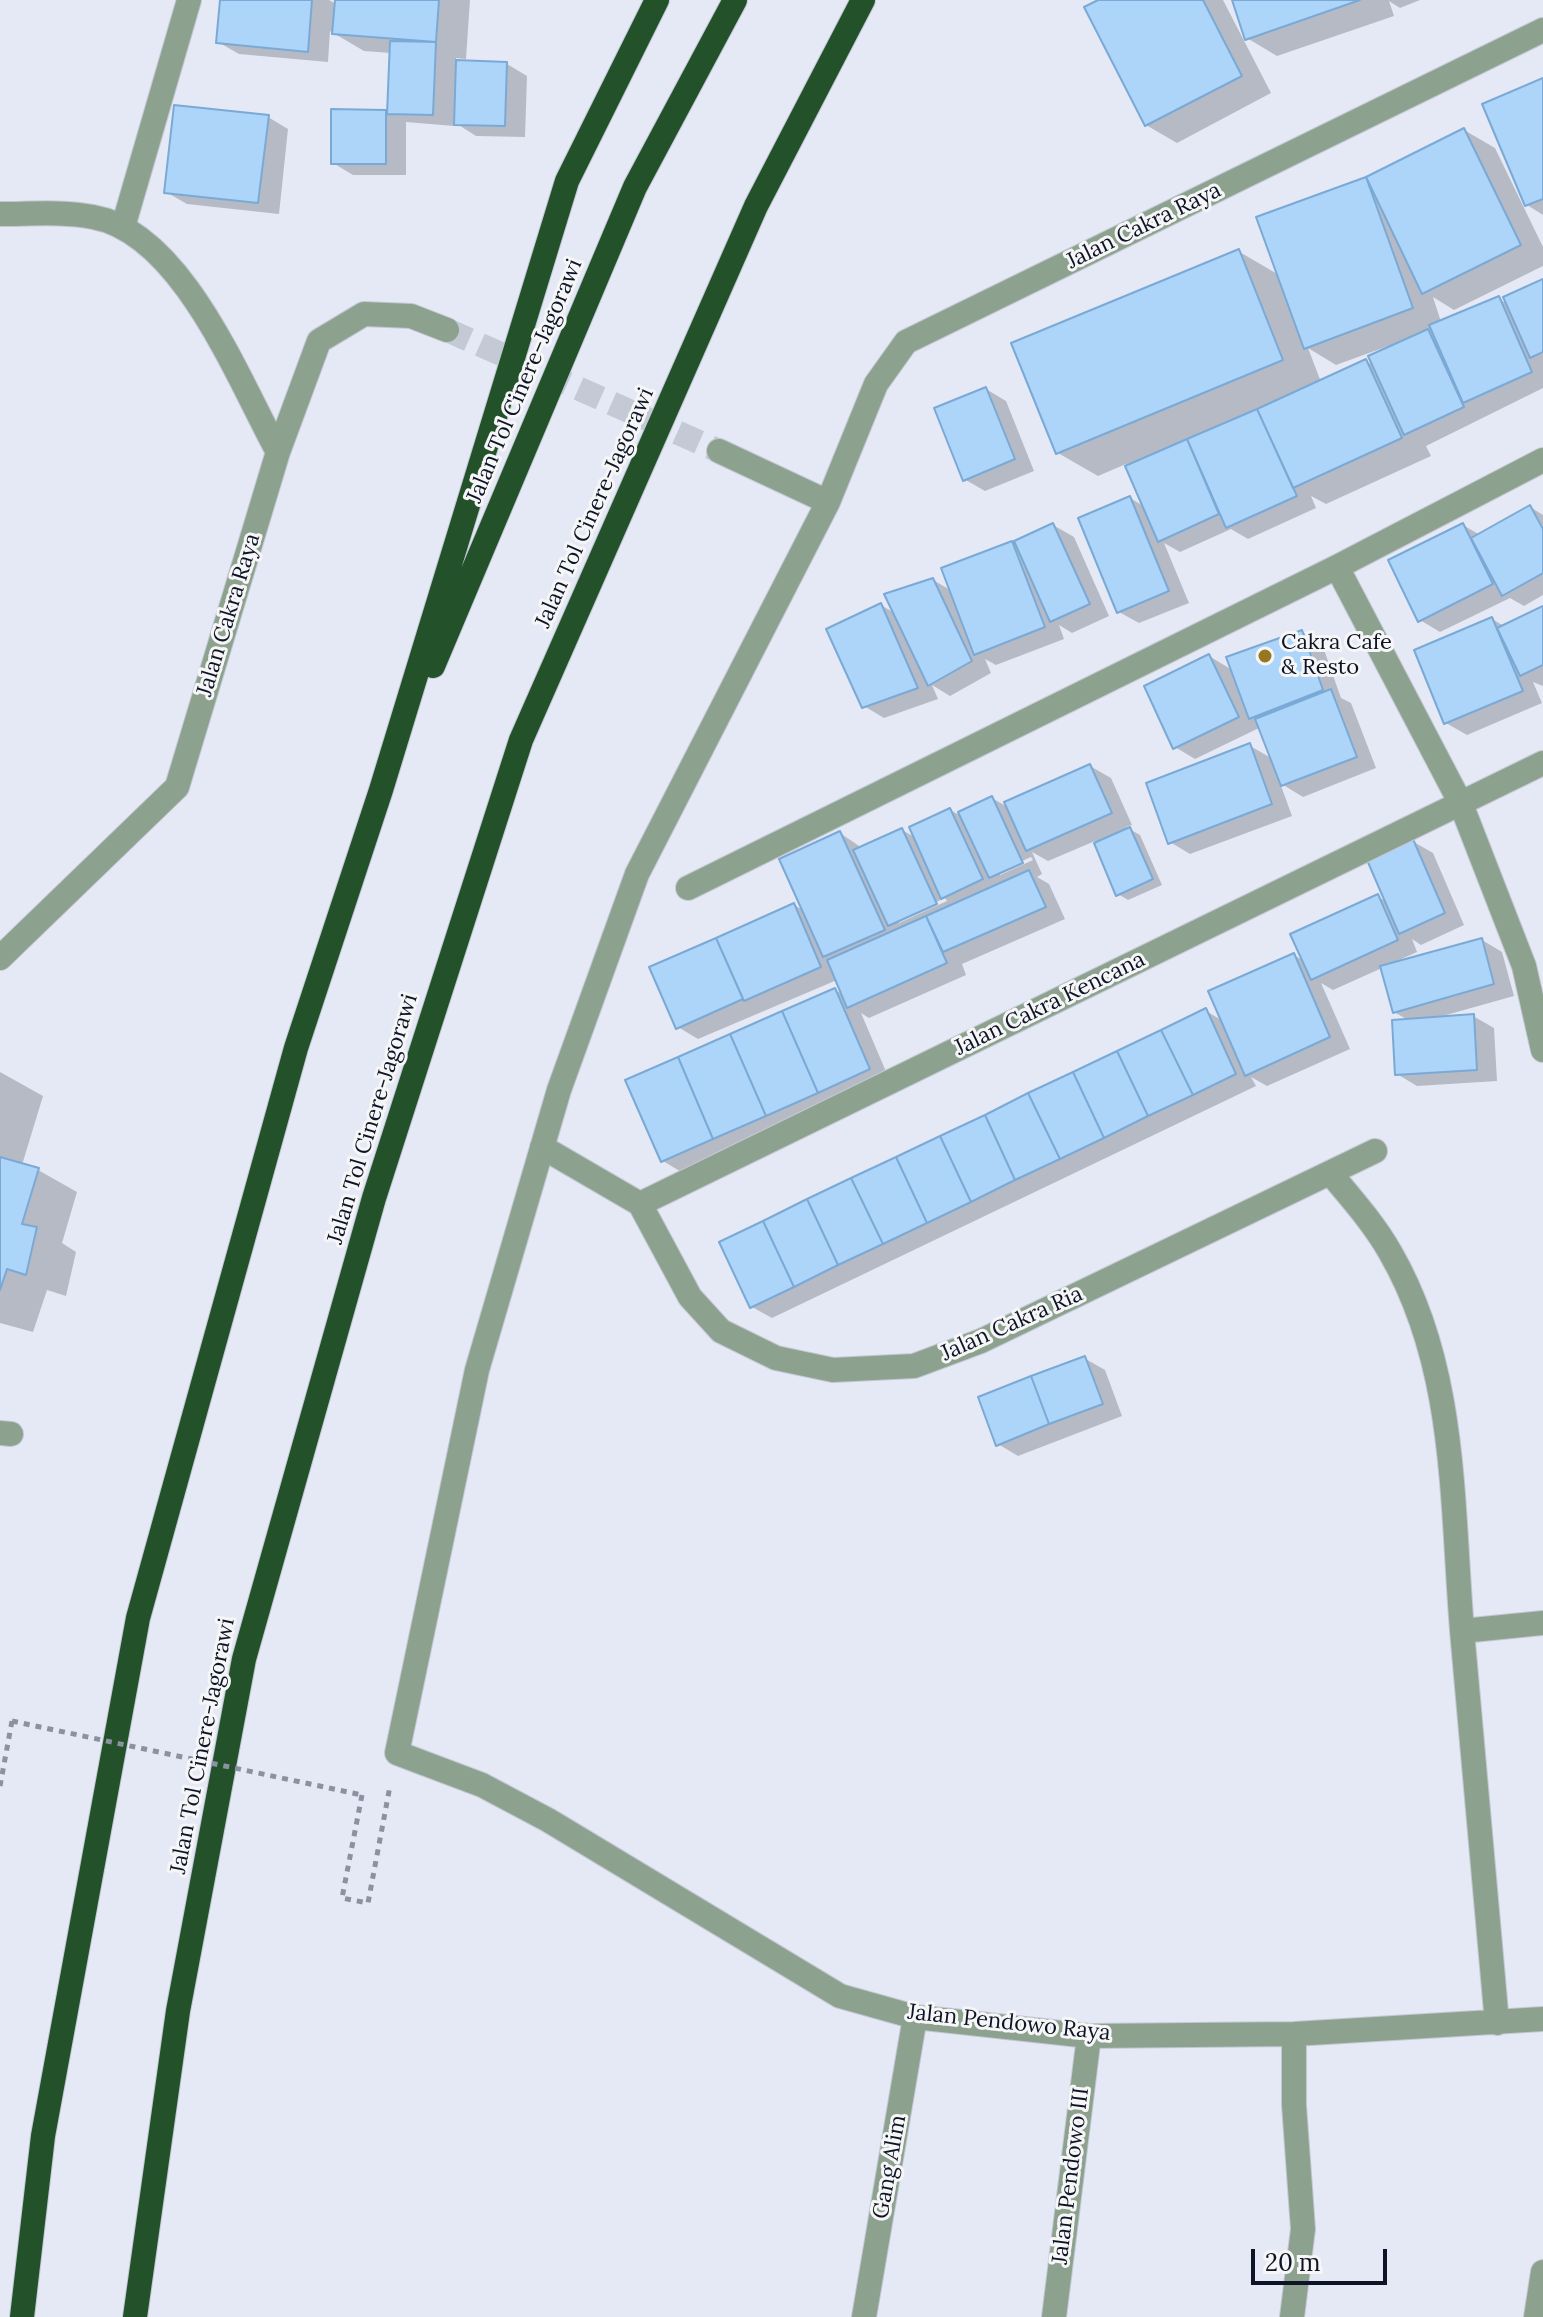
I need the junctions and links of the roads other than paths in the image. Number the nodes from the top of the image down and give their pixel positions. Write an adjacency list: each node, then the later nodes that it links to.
1 (189, 0): 7 (street)
2 (657, 0): 15 (highway)
3 (735, 0): 15 (highway, Jalan Tol Cinere–Jagorawi)
4 (863, 0): 34 (highway, Jalan Tol Cinere-Jagorawi)
5 (1543, 30): 12 (street, Jalan Cakra Raya)
6 (0, 214): 7 (street)
7 (123, 227): 10 (street)
8 (447, 330): 10 (street, Jalan Cakra Raya)
9 (719, 451): 12 (street)
10 (278, 452): 18 (street, Jalan Cakra Raya)
11 (1543, 460): 13 (street)
12 (828, 502): 20 (street, Jalan Cakra Raya)
13 (1337, 567): 16 (street); 17 (street)
14 (1543, 763): 16 (street, Jalan Cakra Kencana)
15 (381, 790): 33 (highway)
16 (1461, 804): 19 (street); 23 (street, Jalan Cakra Kencana)
17 (688, 888)
18 (0, 958)
19 (1543, 1050)
20 (542, 1147): 23 (street); 26 (street, Jalan Cakra Raya)
21 (1375, 1151): 22 (street, Jalan Cakra Ria)
22 (1331, 1174): 23 (street, Jalan Cakra Ria); 25 (street)
23 (640, 1204)
24 (1543, 1623): 25 (street)
25 (1462, 1631): 29 (street)
26 (397, 1753): 27 (street, Jalan Pendowo Raya)
27 (915, 2017): 31 (street, Jalan Pendowo Raya); 35 (street, Gang Alim)
28 (1543, 2019): 29 (street, Jalan Pendowo Raya)
29 (1497, 2023): 30 (street, Jalan Pendowo Raya)
30 (1294, 2034): 31 (street, Jalan Pendowo Raya); 37 (street)
31 (1089, 2036): 36 (street, Jalan Pendowo III)
32 (1543, 2272): 38 (street)
33 (22, 2317)
34 (135, 2317)
35 (864, 2317)
36 (1054, 2317)
37 (1292, 2317)
38 (1536, 2317)

